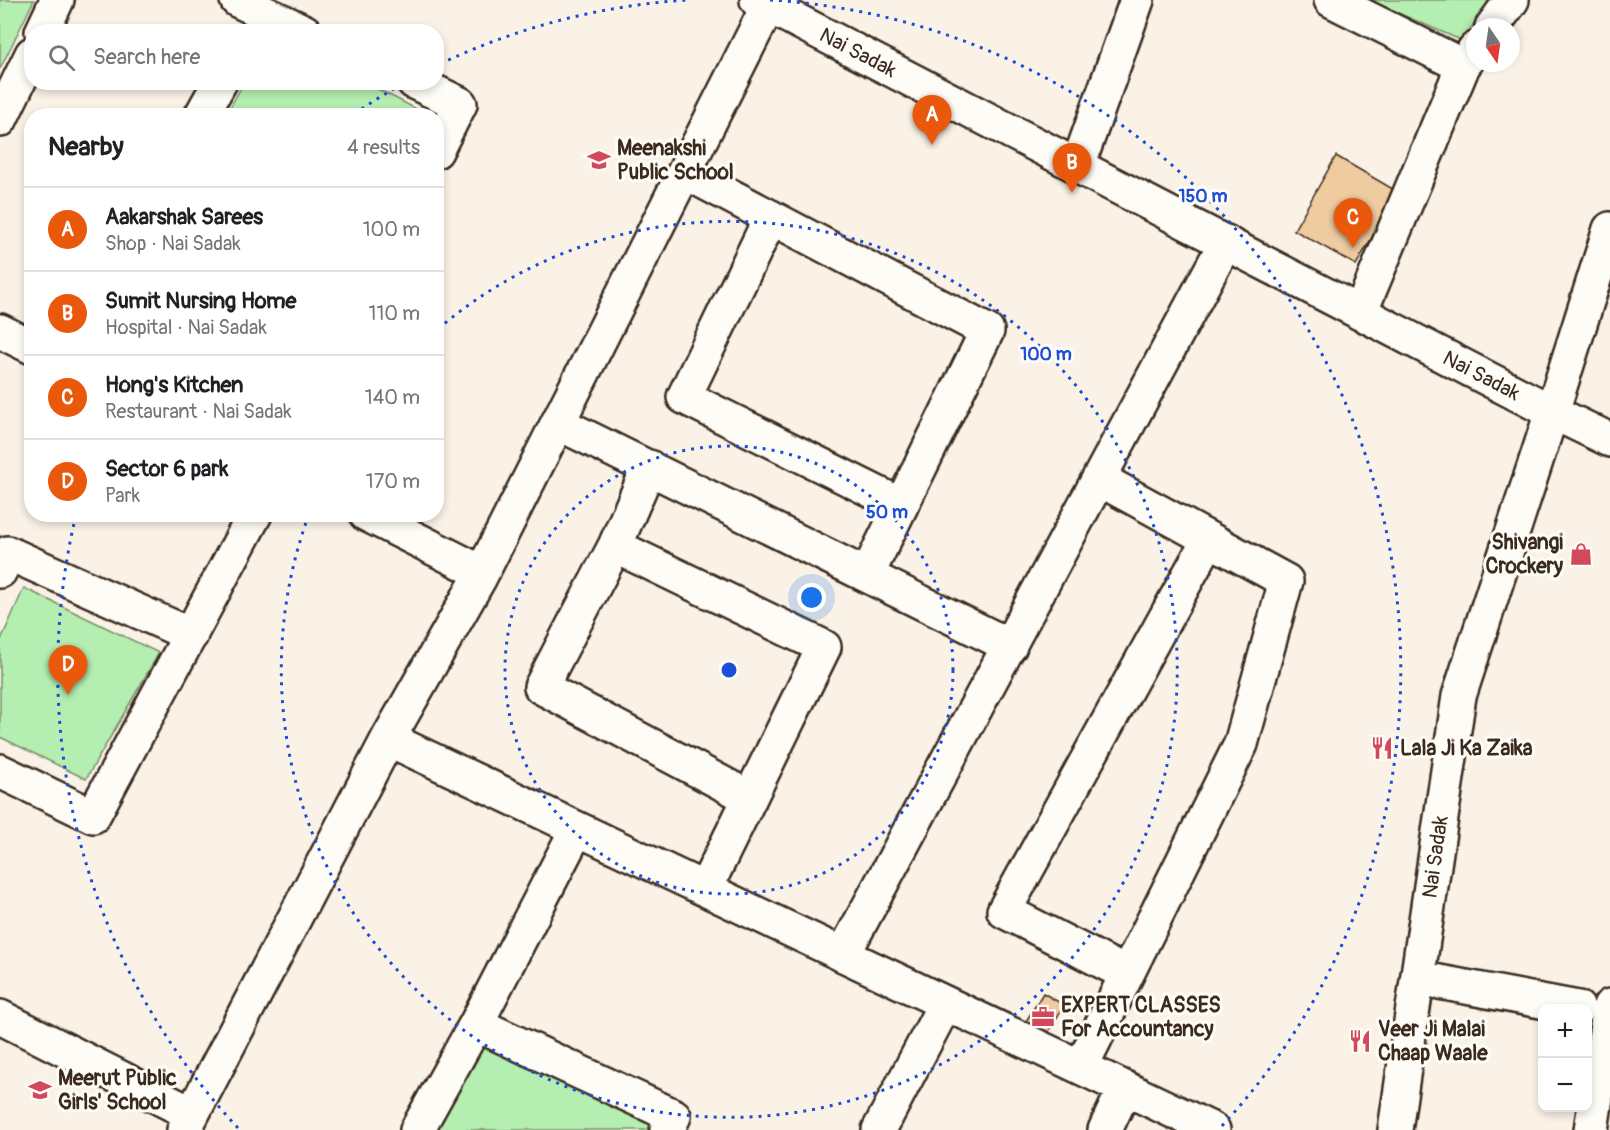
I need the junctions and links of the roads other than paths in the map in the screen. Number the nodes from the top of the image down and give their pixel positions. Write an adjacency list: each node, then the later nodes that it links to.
1 (57, 0): 8 (street)
2 (1137, 0): 18 (street)
3 (1330, 0): 10 (street)
4 (1512, 0): 7 (street)
5 (763, 3): 18 (street, Nai Sadak); 19 (street)
6 (248, 14): 9 (street)
7 (1499, 18)
8 (46, 24)
9 (279, 24)
10 (1466, 56)
11 (1466, 64): 23 (street)
12 (24, 69): 16 (street)
13 (216, 90): 15 (street)
14 (431, 90): 17 (street)
15 (205, 108)
16 (2, 109)
17 (444, 135)
18 (1078, 165): 22 (street, Nai Sadak)
19 (685, 172): 20 (street); 27 (street)
20 (771, 217): 31 (street); 31 (street)
21 (1610, 229): 26 (street)
22 (1226, 242): 23 (street, Nai Sadak); 30 (street)
23 (1360, 313): 26 (street, Nai Sadak)
24 (0, 331): 25 (street)
25 (24, 343)
26 (1552, 412): 28 (street); 48 (street, Nai Sadak)
27 (558, 423): 29 (street); 38 (street)
28 (1610, 440)
29 (649, 467): 35 (street); 37 (street)
30 (1099, 479): 34 (street); 40 (street)
31 (901, 505): 37 (street)
32 (251, 522): 39 (street)
33 (382, 522): 38 (street)
34 (1209, 539): 47 (street); 47 (street)
35 (615, 546): 43 (street); 43 (street)
36 (0, 571): 39 (street)
37 (867, 575): 40 (street)
38 (480, 577): 41 (street)
39 (191, 635): 42 (street)
40 (1010, 646): 46 (street)
41 (388, 739): 44 (street); 55 (street)
42 (0, 771)
43 (750, 798): 45 (street)
44 (577, 829): 45 (street); 52 (street)
45 (705, 889): 46 (street)
46 (843, 955): 49 (street)
47 (1127, 974): 53 (street)
48 (1418, 978): 50 (street); 61 (street, Nai Sadak)
49 (945, 1004): 53 (street); 58 (street)
50 (1599, 1011): 62 (street)
51 (0, 1017): 55 (street)
52 (476, 1024): 56 (street); 57 (street)
53 (1080, 1067): 54 (street)
54 (1125, 1088): 59 (street); 60 (street)
55 (188, 1122)
56 (680, 1125)
57 (417, 1130)
58 (879, 1130)
59 (1105, 1130)
60 (1213, 1130)
61 (1395, 1130)
62 (1591, 1130)

